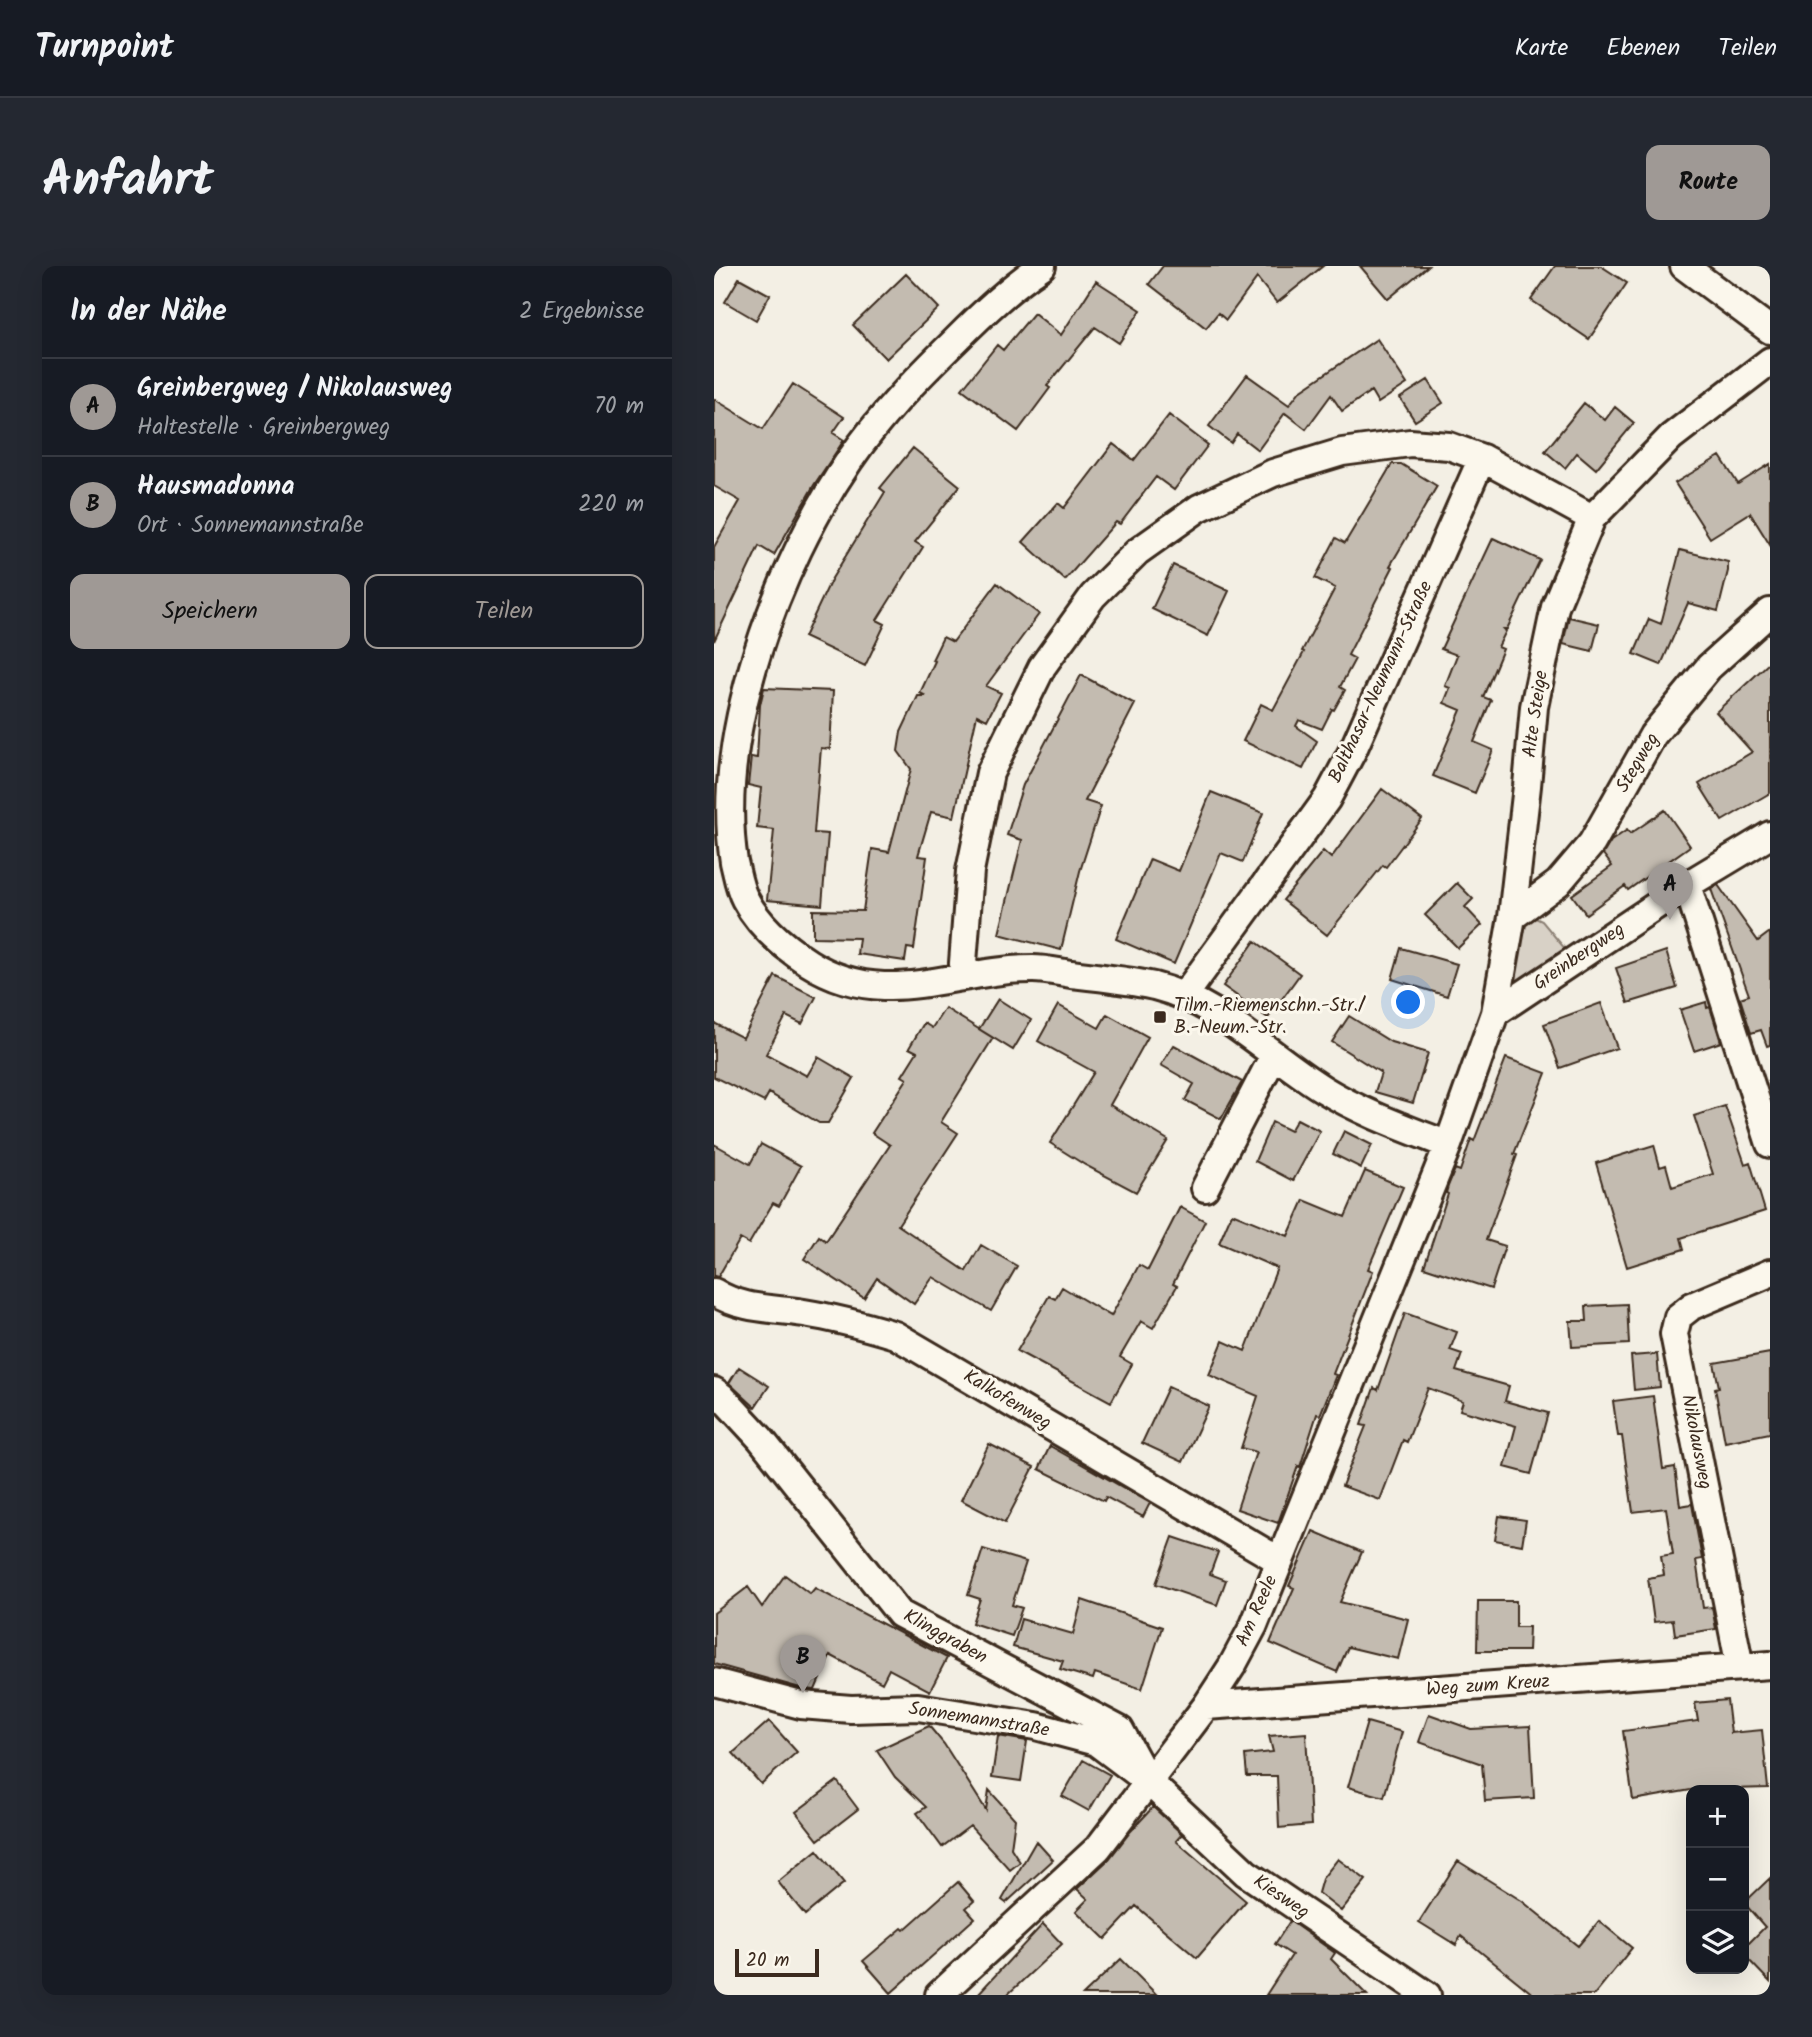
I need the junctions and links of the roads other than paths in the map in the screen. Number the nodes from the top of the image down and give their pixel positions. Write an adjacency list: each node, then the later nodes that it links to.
1 (1042, 266): 11 (street)
2 (1684, 266): 3 (street)
3 (1770, 330)
4 (1770, 361): 6 (street, Alte Steige)
5 (1482, 458): 6 (street); 11 (street); 12 (street, Balthasar-Neumann-Straße)
6 (1592, 518): 10 (street, Alte Steige)
7 (1770, 612): 10 (street, Stegweg)
8 (1770, 835): 9 (street, Greinbergweg)
9 (1687, 885): 13 (street, Greinbergweg); 15 (street)
10 (1512, 917): 13 (street, Alte Steige)
11 (962, 976): 12 (street)
12 (1184, 996): 14 (street)
13 (1494, 1013): 16 (street, Alte Steige)
14 (1275, 1055): 16 (street); 17 (street)
15 (1770, 1144)
16 (1448, 1145): 21 (street, Am Reele)
17 (1205, 1188)
18 (1770, 1273): 23 (street, Nikolausweg)
19 (714, 1292): 21 (street, Kalkofenweg)
20 (714, 1391): 26 (street, Klinggraben)
21 (1280, 1561): 25 (street, Am Reele)
22 (1770, 1665): 23 (street, Weg zum Kreuz)
23 (1740, 1667): 25 (street, Weg zum Kreuz)
24 (714, 1682): 26 (street, Sonnemannstraße)
25 (1206, 1706): 26 (street, Am Reele)
26 (1149, 1782): 27 (street, Am Reele); 28 (street, Kiesweg)
27 (939, 1995)
28 (1427, 1995)

